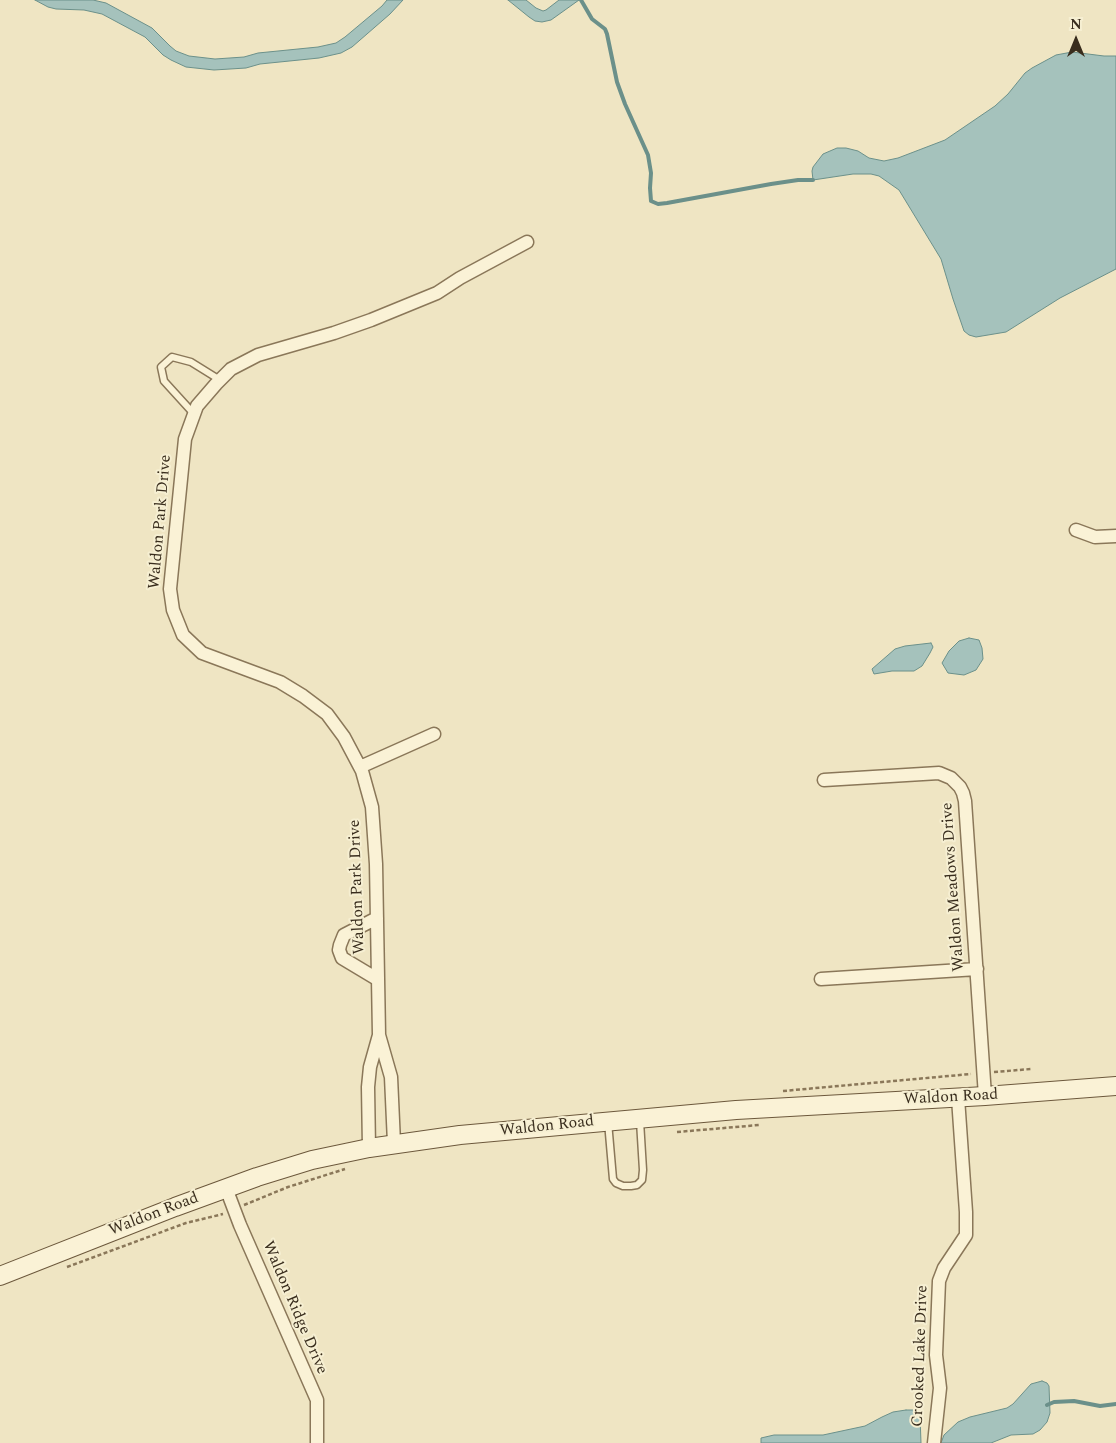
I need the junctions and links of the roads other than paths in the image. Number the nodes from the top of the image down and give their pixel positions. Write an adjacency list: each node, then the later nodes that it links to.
1 (527, 242): 2 (street, Waldon Park Drive)
2 (220, 380): 3 (street, Waldon Park Drive); 3 (lane)
3 (194, 414): 7 (street, Waldon Park Drive)
4 (1076, 530): 5 (street)
5 (1116, 536)
6 (434, 734): 7 (street)
7 (360, 767): 9 (street, Waldon Park Drive)
8 (824, 780): 10 (street, Waldon Meadows Drive)
9 (376, 918): 11 (street, Waldon Park Drive); 11 (street)
10 (977, 969): 12 (street); 15 (street, Waldon Meadows Drive)
11 (377, 979): 13 (street, Waldon Park Drive)
12 (821, 979)
13 (379, 1035): 19 (street, Waldon Park Drive); 20 (street, Waldon Park Drive)
14 (1116, 1086): 15 (street, Waldon Road)
15 (985, 1096): 16 (street, Waldon Road)
16 (958, 1098): 17 (street, Waldon Road); 24 (street, Crooked Lake Drive)
17 (640, 1118): 18 (street, Waldon Road); 18 (lane)
18 (608, 1121): 19 (street, Waldon Road)
19 (394, 1143): 20 (street, Waldon Road)
20 (369, 1148): 21 (street, Waldon Road)
21 (226, 1188): 22 (street, Waldon Road); 23 (street, Waldon Ridge Drive)
22 (0, 1276)
23 (317, 1443)
24 (934, 1443)

